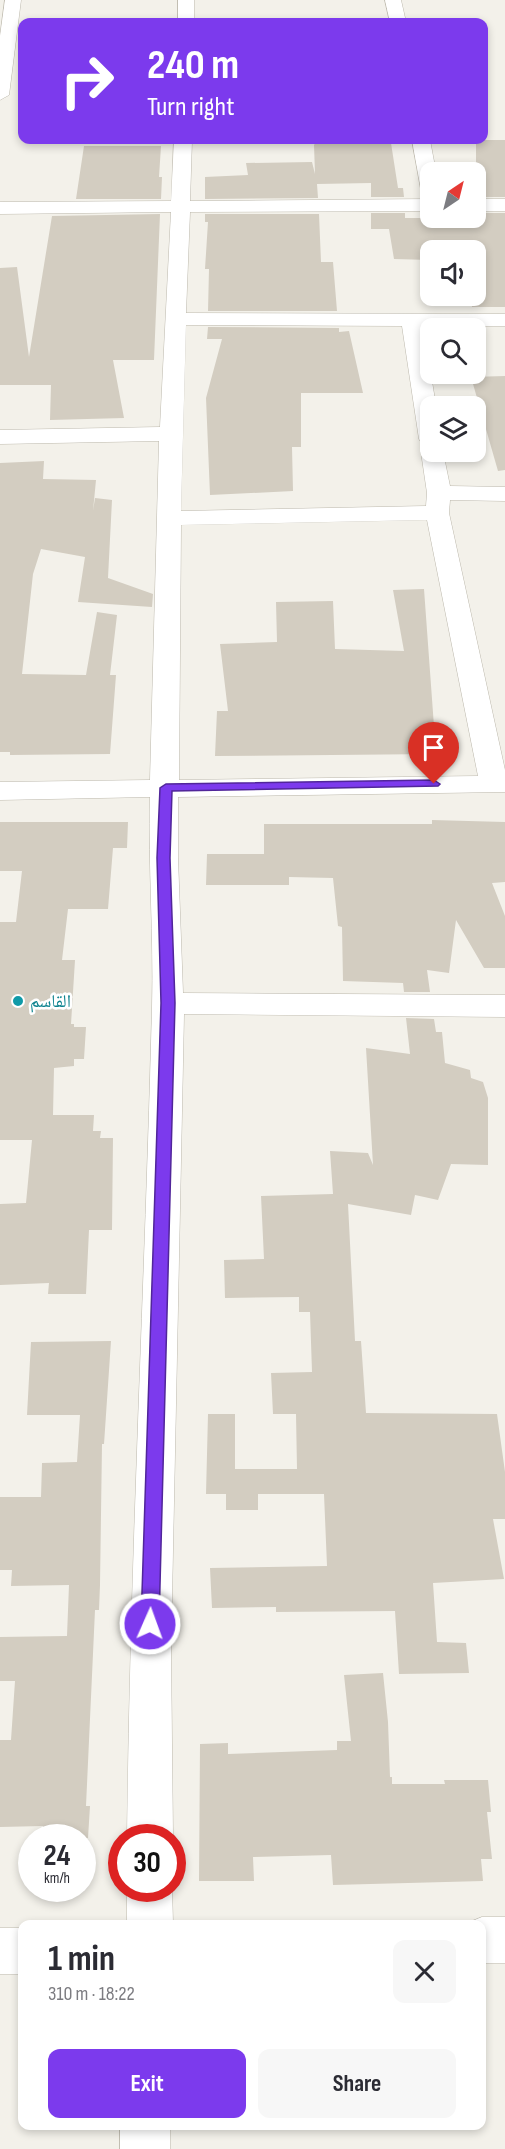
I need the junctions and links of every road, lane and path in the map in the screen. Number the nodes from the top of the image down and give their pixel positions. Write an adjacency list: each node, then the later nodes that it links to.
1 (13, 0): 6 (street)
2 (186, 0): 4 (street)
3 (393, 0): 5 (street)
4 (186, 18)
5 (397, 18)
6 (0, 95)
7 (183, 144): 14 (street)
8 (422, 144): 9 (street)
9 (425, 162)
10 (486, 205): 11 (street)
11 (505, 205)
12 (420, 206): 14 (street)
13 (0, 208): 14 (street)
14 (181, 208): 15 (street)
15 (176, 319): 16 (street); 19 (street)
16 (412, 320): 17 (street); 18 (street)
17 (505, 320)
18 (423, 396)
19 (171, 434): 20 (street); 24 (street)
20 (0, 437)
21 (433, 462): 23 (street)
22 (505, 494): 23 (street)
23 (438, 503): 24 (street); 25 (street)
24 (170, 518): 26 (street)
25 (499, 784): 26 (street)
26 (166, 788): 27 (street); 28 (street)
27 (0, 791)
28 (168, 1003): 29 (street); 30 (street)
29 (505, 1006)
30 (150, 1824)
31 (150, 1902): 32 (street)
32 (150, 1920)
33 (486, 1940): 34 (street)
34 (505, 1940)
35 (0, 1951): 36 (street)
36 (18, 1951)
37 (145, 2130): 38 (street)
38 (145, 2149)

